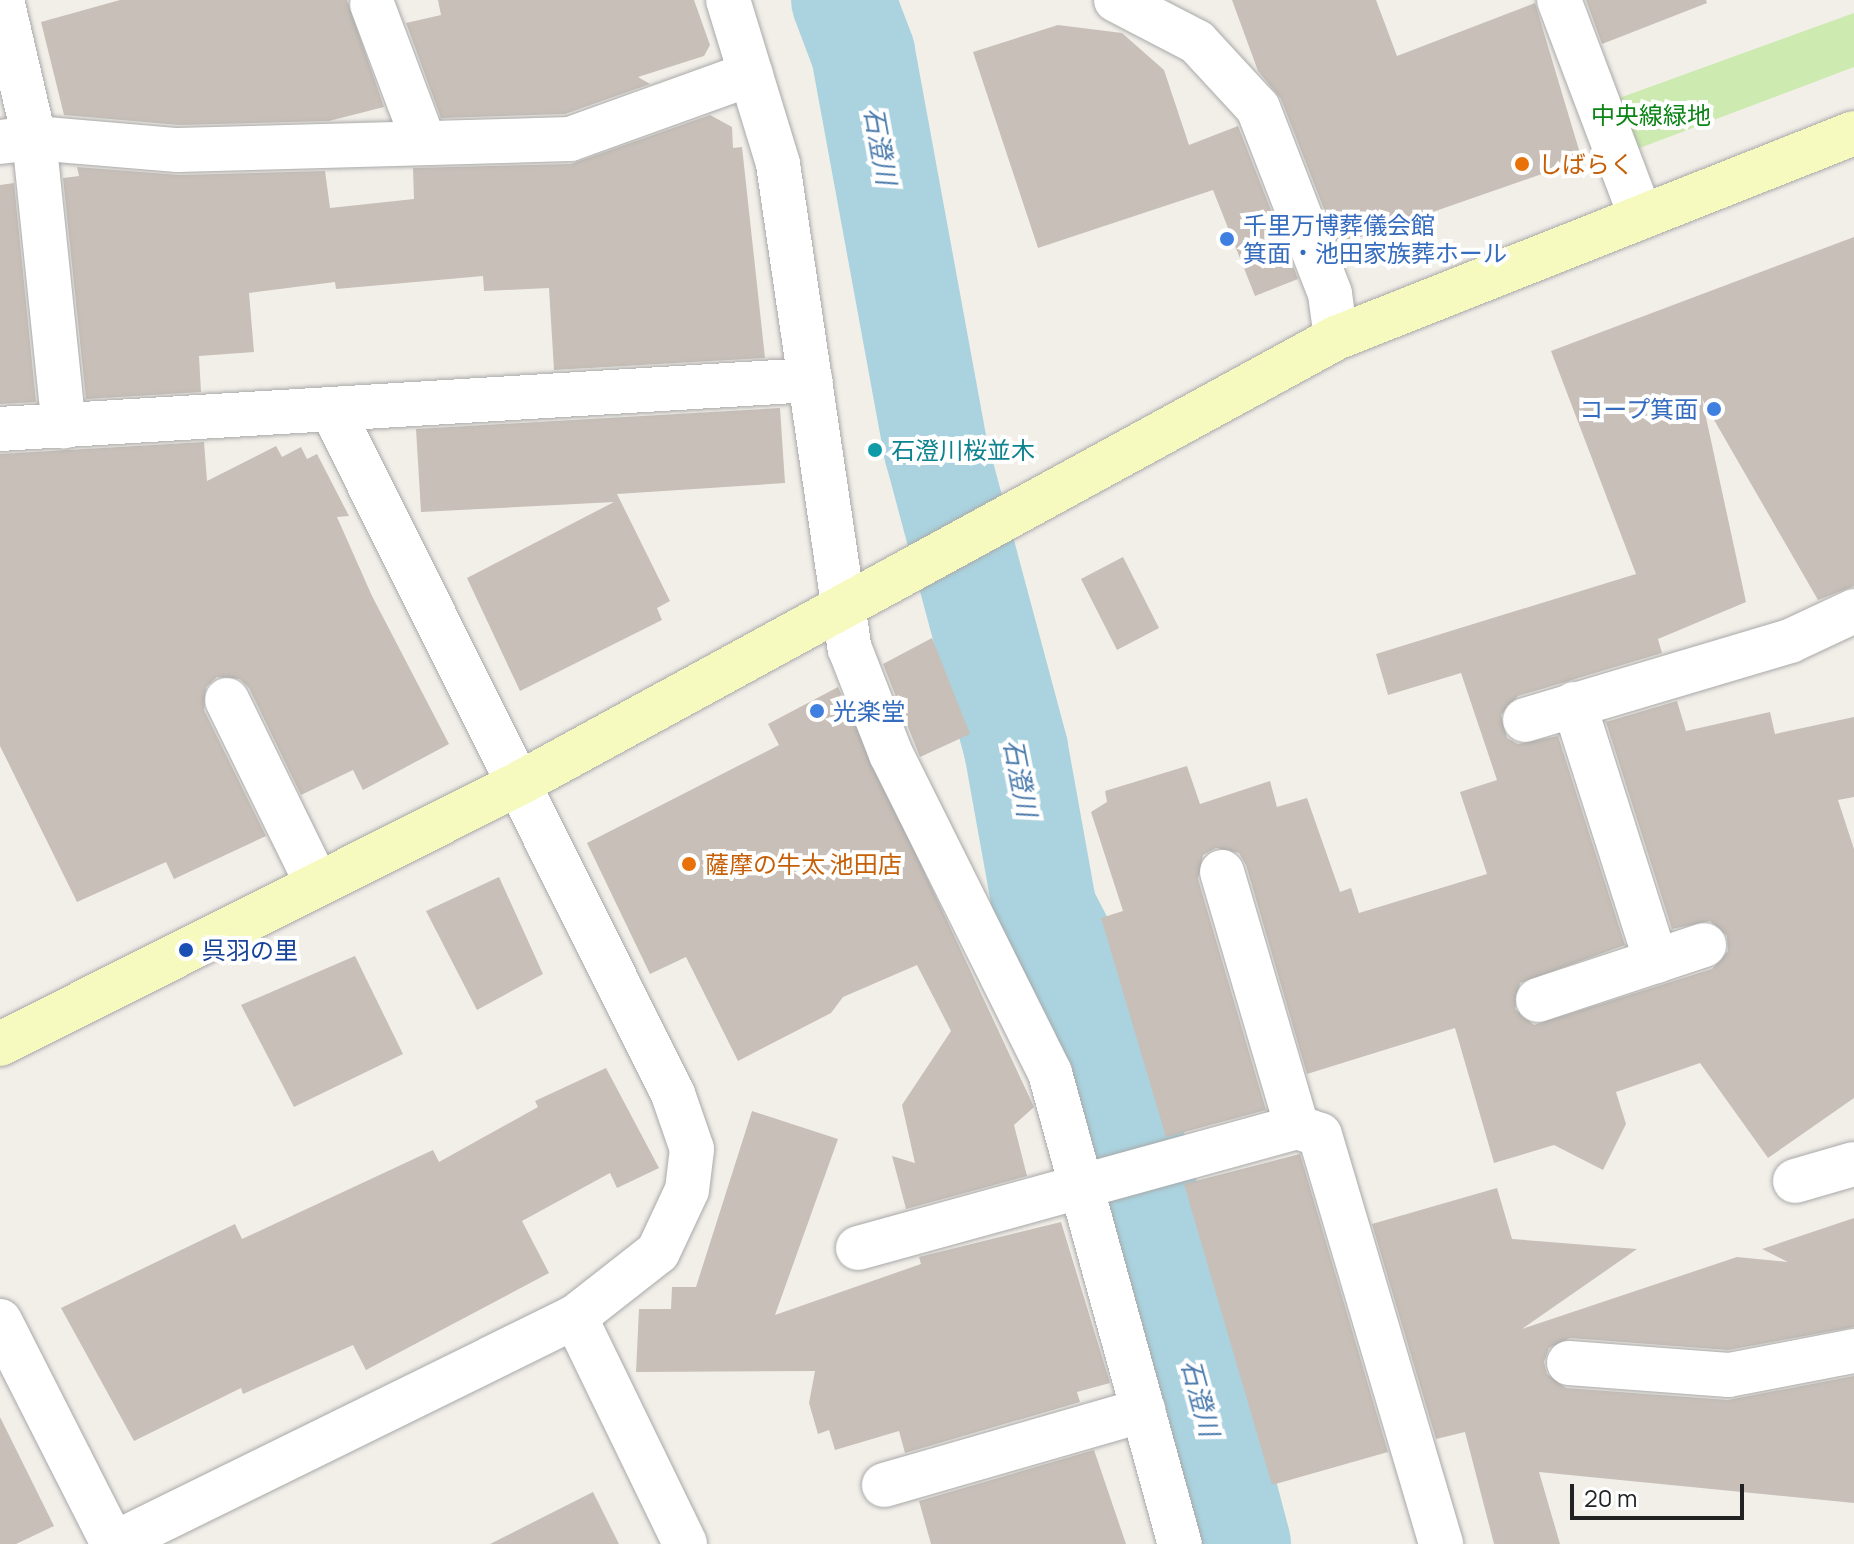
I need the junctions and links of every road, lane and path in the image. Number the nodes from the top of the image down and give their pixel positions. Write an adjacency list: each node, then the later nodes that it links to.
1 (2, 0): 8 (street)
2 (728, 0): 6 (street)
3 (1116, 0): 11 (street)
4 (1559, 0): 10 (street)
5 (372, 4): 9 (street)
6 (751, 74): 9 (street); 12 (street)
7 (1854, 133): 10 (street)
8 (17, 140): 9 (street); 14 (street)
9 (423, 140)
10 (1640, 214): 11 (street)
11 (1336, 338): 16 (street)
12 (811, 380): 13 (street); 16 (street)
13 (334, 414): 14 (street); 21 (street)
14 (64, 426): 15 (street)
15 (0, 429)
16 (845, 606): 21 (street); 31 (street)
17 (1854, 611): 19 (street)
18 (227, 700): 23 (street)
19 (1574, 704): 20 (street); 25 (street)
20 (1525, 720)
21 (518, 784): 23 (street); 33 (street)
22 (1222, 872): 28 (street)
23 (317, 884): 27 (street)
24 (1704, 945): 25 (street)
25 (1656, 961): 26 (street)
26 (1538, 1000)
27 (0, 1044)
28 (1297, 1127): 31 (street); 42 (street)
29 (1854, 1164): 30 (street)
30 (1795, 1181)
31 (1082, 1187): 32 (street); 37 (street)
32 (858, 1248)
33 (575, 1317): 39 (street); 40 (street)
34 (0, 1321): 39 (street)
35 (1854, 1351): 36 (street)
36 (1569, 1363)
37 (1143, 1410): 38 (street); 41 (street)
38 (884, 1485)
39 (113, 1544)
40 (685, 1544)
41 (1180, 1544)
42 (1441, 1544)

